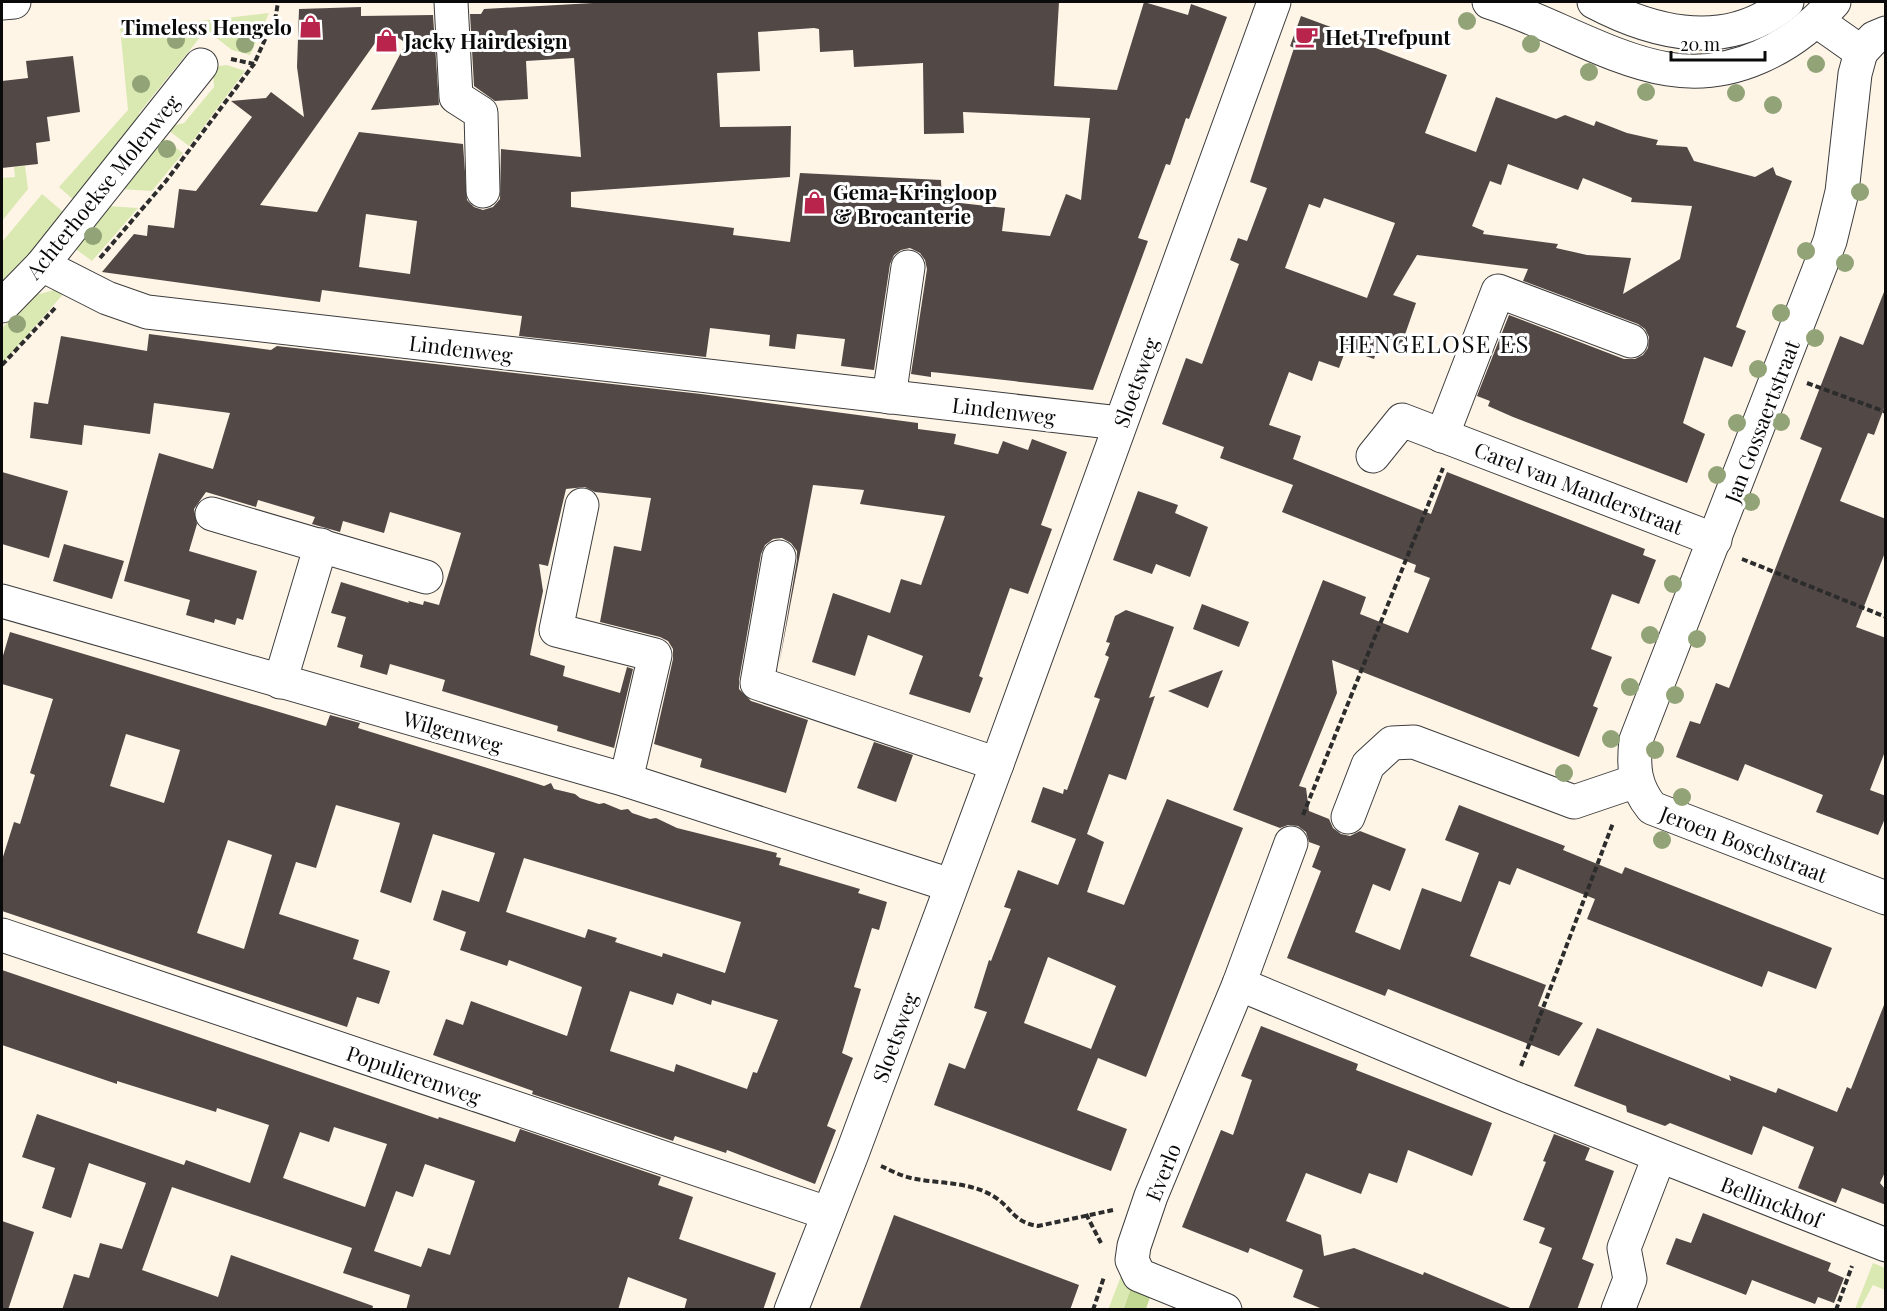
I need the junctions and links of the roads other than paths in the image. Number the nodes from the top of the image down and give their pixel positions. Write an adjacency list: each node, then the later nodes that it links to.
1 (14, 2): 7 (street)
2 (451, 2): 11 (street)
3 (1274, 2): 17 (street, Sloetsweg)
4 (1489, 2): 8 (street)
5 (1594, 2): 6 (street)
6 (1787, 2)
7 (2, 3)
8 (1826, 11): 9 (street)
9 (1873, 42): 22 (street, Jan Gossaertstraat)
10 (201, 64): 12 (street, Achterhoekse Molenweg)
11 (483, 191)
12 (42, 265): 14 (street, Achterhoekse Molenweg); 16 (street, Lindenweg)
13 (908, 267): 16 (street)
14 (2, 306)
15 (1631, 341): 18 (street)
16 (889, 397): 17 (street, Lindenweg)
17 (1119, 423): 28 (street, Sloetsweg)
18 (1448, 438): 19 (street, Carel van Manderstraat); 22 (street, Carel van Manderstraat)
19 (1373, 456)
20 (582, 505): 29 (street)
21 (212, 514): 23 (street)
22 (1715, 540): 30 (street, Jan Gossaertstraat)
23 (321, 545): 25 (street); 27 (street)
24 (779, 557): 28 (street)
25 (426, 577)
26 (2, 601): 27 (street, Wilgenweg)
27 (280, 682): 29 (street, Wilgenweg)
28 (997, 764): 33 (street, Sloetsweg)
29 (626, 780): 33 (street, Wilgenweg)
30 (1632, 782): 31 (street); 34 (street, Jeroen Boschstraat)
31 (1348, 817)
32 (1291, 843): 36 (street, Everlo)
33 (950, 885): 38 (street, Sloetsweg)
34 (1885, 895)
35 (2, 935): 38 (street, Populierenweg)
36 (1239, 984): 37 (street, Bellinckhof); 41 (street, Everlo)
37 (1659, 1157): 39 (street, Bellinckhof); 42 (street)
38 (827, 1213): 40 (street, Sloetsweg)
39 (1874, 1241)
40 (790, 1310)
41 (1225, 1310)
42 (1618, 1310)

